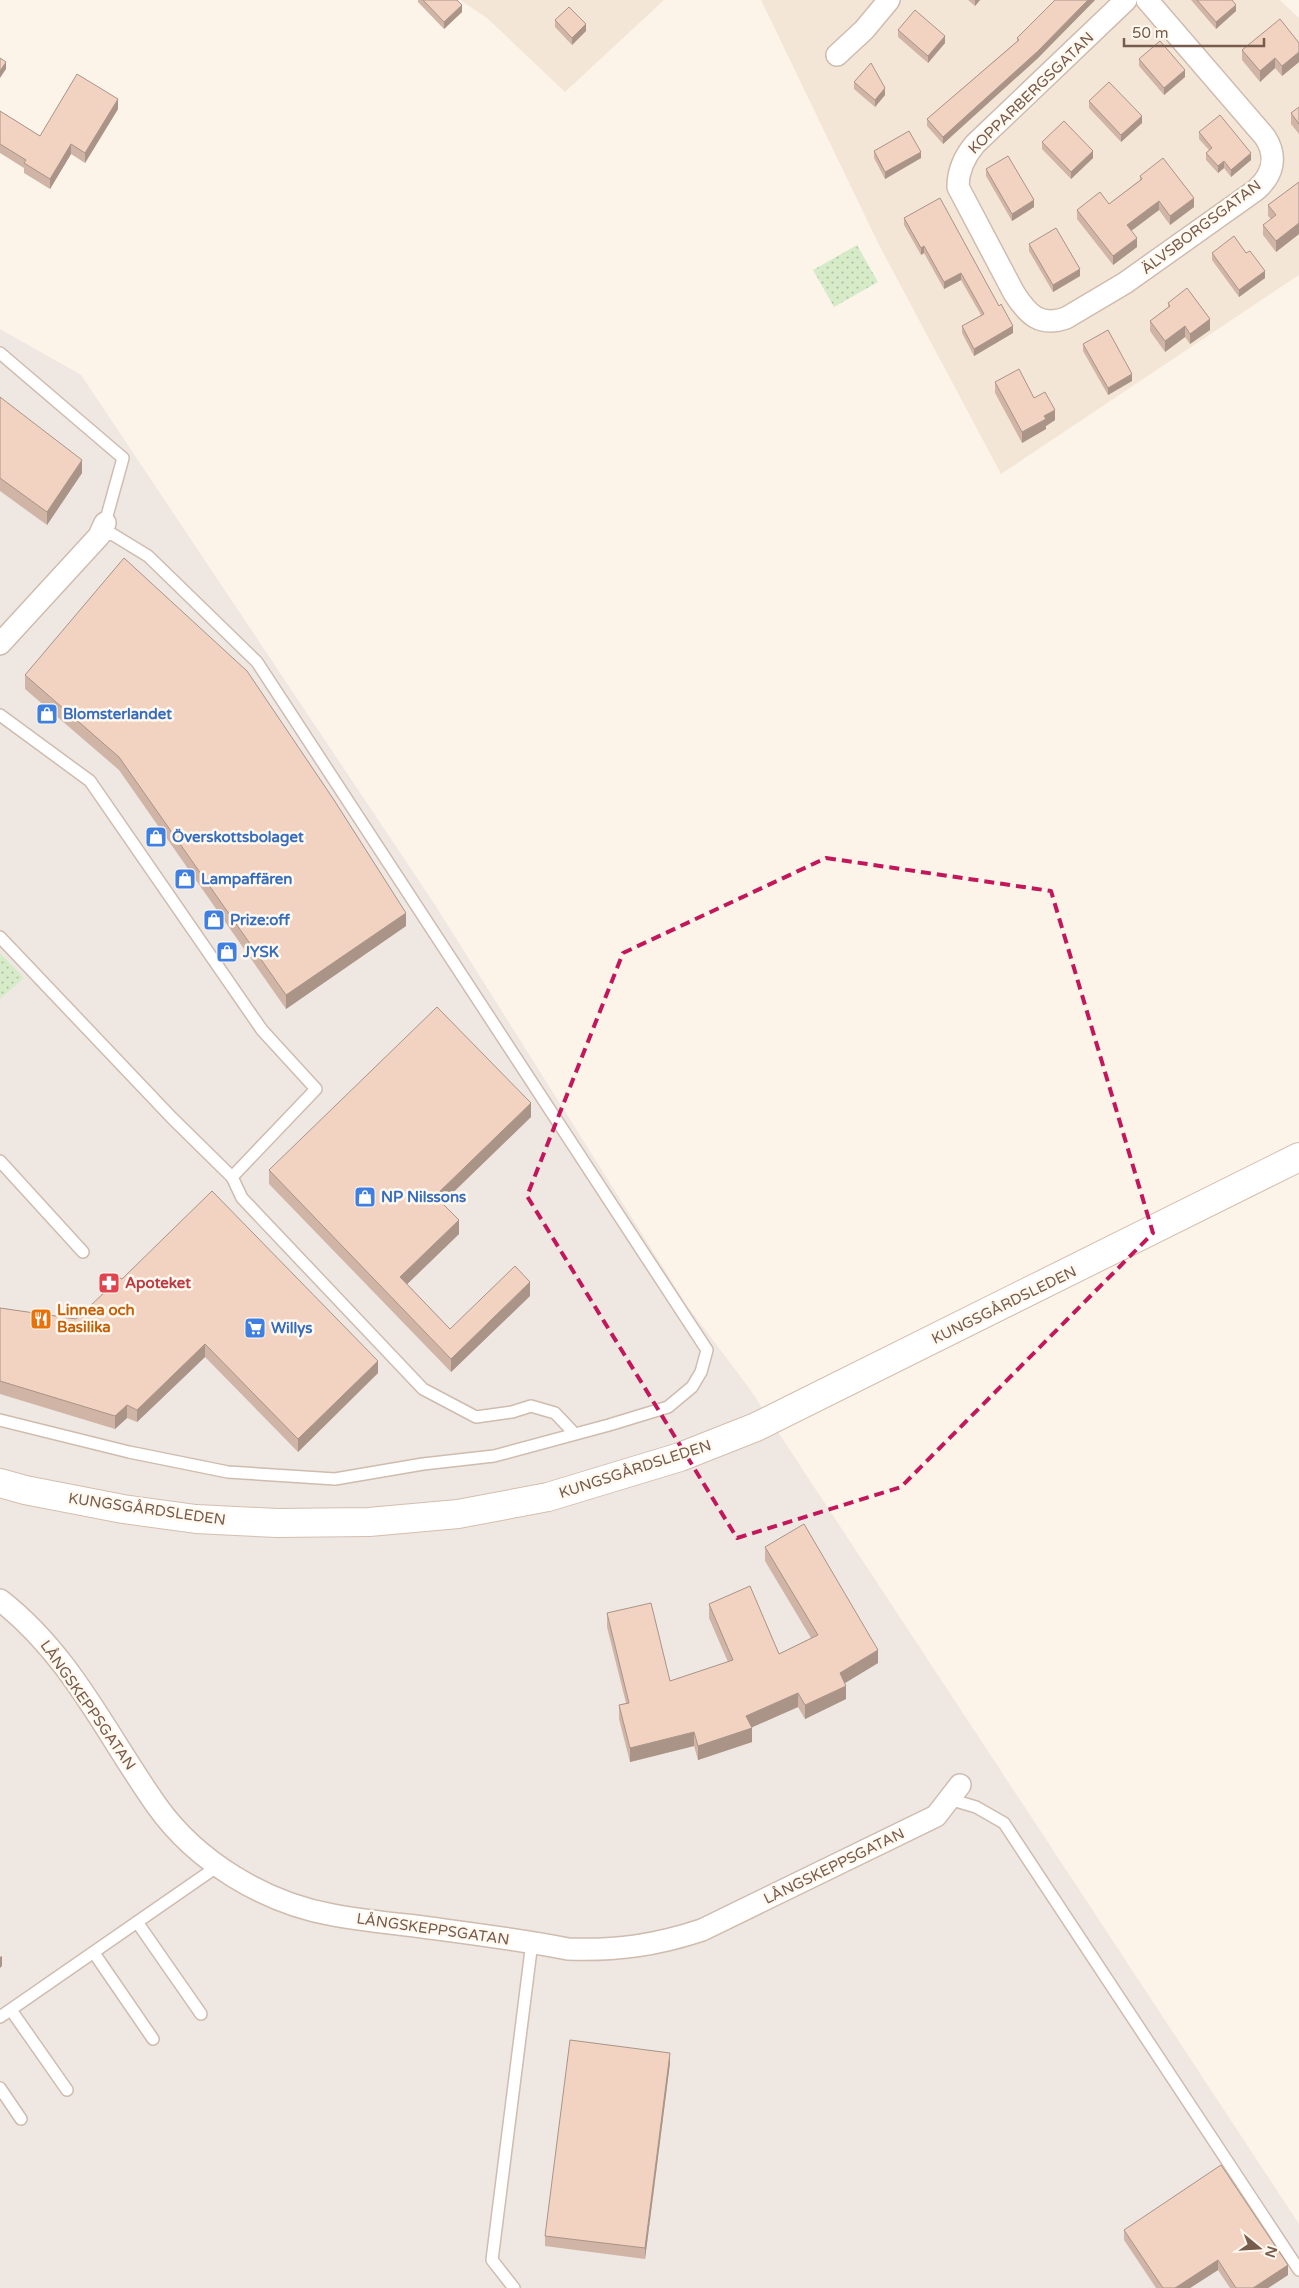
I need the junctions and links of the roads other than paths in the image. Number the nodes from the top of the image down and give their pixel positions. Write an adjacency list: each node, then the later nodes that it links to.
1 (889, 0): 4 (street)
2 (1126, 0): 5 (street, KOPPARBERGSGATAN)
3 (1147, 0): 5 (street, ÄLVSBORGSGATAN)
4 (838, 55)
5 (1043, 321)
6 (0, 354): 7 (lane)
7 (102, 529): 8 (street); 16 (lane)
8 (0, 644)
9 (0, 715): 13 (lane)
10 (0, 937): 13 (lane)
11 (1299, 1157): 17 (main road, KUNGSGÅRDSLEDEN)
12 (0, 1161): 14 (lane)
13 (232, 1177): 16 (lane)
14 (83, 1252)
15 (0, 1420): 16 (lane)
16 (574, 1433)
17 (0, 1483)
18 (0, 1600): 20 (street, LÅNGSKEPPSGATAN)
19 (954, 1792): 22 (street, LÅNGSKEPPSGATAN); 31 (lane)
20 (218, 1866): 21 (lane); 22 (street, LÅNGSKEPPSGATAN)
21 (137, 1922): 23 (lane); 25 (lane)
22 (532, 1942): 32 (lane)
23 (94, 1953): 24 (lane); 27 (lane)
24 (11, 2010): 26 (lane); 29 (lane)
25 (201, 2014)
26 (0, 2017)
27 (153, 2039)
28 (0, 2088): 30 (lane)
29 (68, 2090)
30 (21, 2119)
31 (1299, 2270)
32 (514, 2288)

